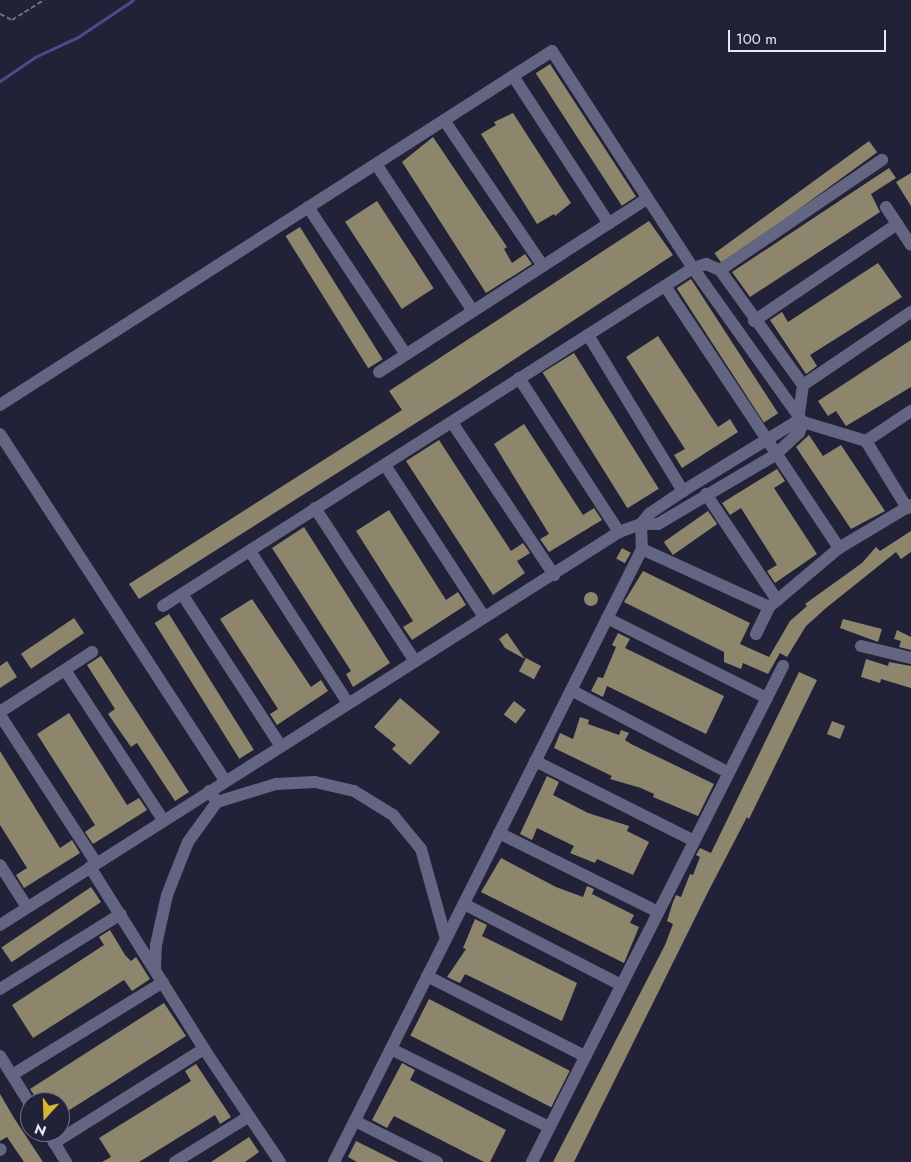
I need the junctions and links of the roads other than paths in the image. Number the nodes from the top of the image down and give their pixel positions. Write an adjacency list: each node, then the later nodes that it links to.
1 (513, 76): 2 (street); 5 (street); 8 (street)
2 (444, 120): 4 (street); 11 (street)
3 (882, 160): 13 (street)
4 (376, 164): 7 (street); 15 (street)
5 (648, 198): 8 (street); 12 (street)
6 (886, 207): 9 (street)
7 (308, 208): 19 (street); 23 (street)
8 (609, 224): 11 (street)
9 (898, 224): 10 (street); 17 (street)
10 (911, 245)
11 (543, 266): 15 (street)
12 (693, 268): 13 (street); 14 (street); 25 (street)
13 (720, 270): 17 (street)
14 (665, 286): 18 (street); 29 (street)
15 (473, 311): 19 (street)
16 (911, 312): 22 (street)
17 (754, 321): 22 (street)
18 (588, 335): 21 (street); 32 (street)
19 (404, 353): 20 (street)
20 (379, 372)
21 (519, 378): 26 (street); 37 (street)
22 (803, 385): 25 (street)
23 (0, 405)
24 (911, 411): 28 (street)
25 (801, 418): 28 (street); 29 (street); 30 (street)
26 (453, 424): 31 (street); 41 (street)
27 (0, 434): 61 (street)
28 (866, 441): 34 (street)
29 (766, 443): 30 (street); 32 (street)
30 (775, 455): 33 (street); 38 (street)
31 (385, 465): 35 (street); 45 (street)
32 (683, 491): 36 (street)
33 (706, 494): 36 (street); 43 (street)
34 (909, 506): 38 (street)
35 (315, 508): 40 (street); 51 (street)
36 (641, 524): 37 (street); 39 (street)
37 (619, 532): 41 (street)
38 (839, 548): 43 (street)
39 (642, 549): 43 (street); 46 (street)
40 (250, 552): 42 (street); 56 (street)
41 (554, 575): 45 (street)
42 (182, 594): 44 (street); 58 (street)
43 (773, 604): 47 (street)
44 (163, 606)
45 (484, 617): 51 (street)
46 (607, 618): 54 (street); 55 (street)
47 (756, 634)
48 (861, 646): 50 (street)
49 (92, 652): 53 (street)
50 (911, 658)
51 (414, 660): 56 (street)
52 (783, 666): 55 (street)
53 (65, 670): 57 (street); 64 (street)
54 (571, 690): 59 (street); 60 (street)
55 (767, 698): 60 (street)
56 (348, 703): 58 (street)
57 (0, 714): 68 (street)
58 (280, 746): 61 (street)
59 (535, 761): 65 (street); 66 (street)
60 (729, 773): 66 (street)
61 (225, 780): 62 (street)
62 (209, 791): 63 (street); 64 (street)
63 (217, 802): 74 (street); 75 (street)
64 (163, 820): 68 (street)
65 (499, 833): 69 (street); 71 (street)
66 (694, 841): 71 (street)
67 (0, 865): 70 (street)
68 (93, 865): 70 (street); 72 (street)
69 (464, 904): 74 (street); 78 (street)
70 (27, 907): 73 (street)
71 (658, 912): 78 (street)
72 (121, 914): 75 (street); 79 (street)
73 (0, 925)
74 (446, 939): 76 (street)
75 (155, 970): 77 (street)
76 (427, 976): 81 (street); 83 (street)
77 (163, 982): 80 (street); 84 (street)
78 (622, 985): 83 (street)
79 (0, 989)
80 (204, 1049): 86 (street); 88 (street)
81 (391, 1049): 87 (street); 89 (street)
82 (0, 1056): 84 (street)
83 (585, 1056): 89 (street)
84 (12, 1075): 85 (street)
85 (23, 1092)
86 (248, 1117): 92 (street); 93 (street)
87 (355, 1121): 94 (street); 95 (street)
88 (70, 1126)
89 (549, 1128): 96 (street)
90 (54, 1142): 91 (street)
91 (66, 1162)
92 (175, 1162)
93 (280, 1162)
94 (334, 1162)
95 (437, 1162)
96 (532, 1162)

